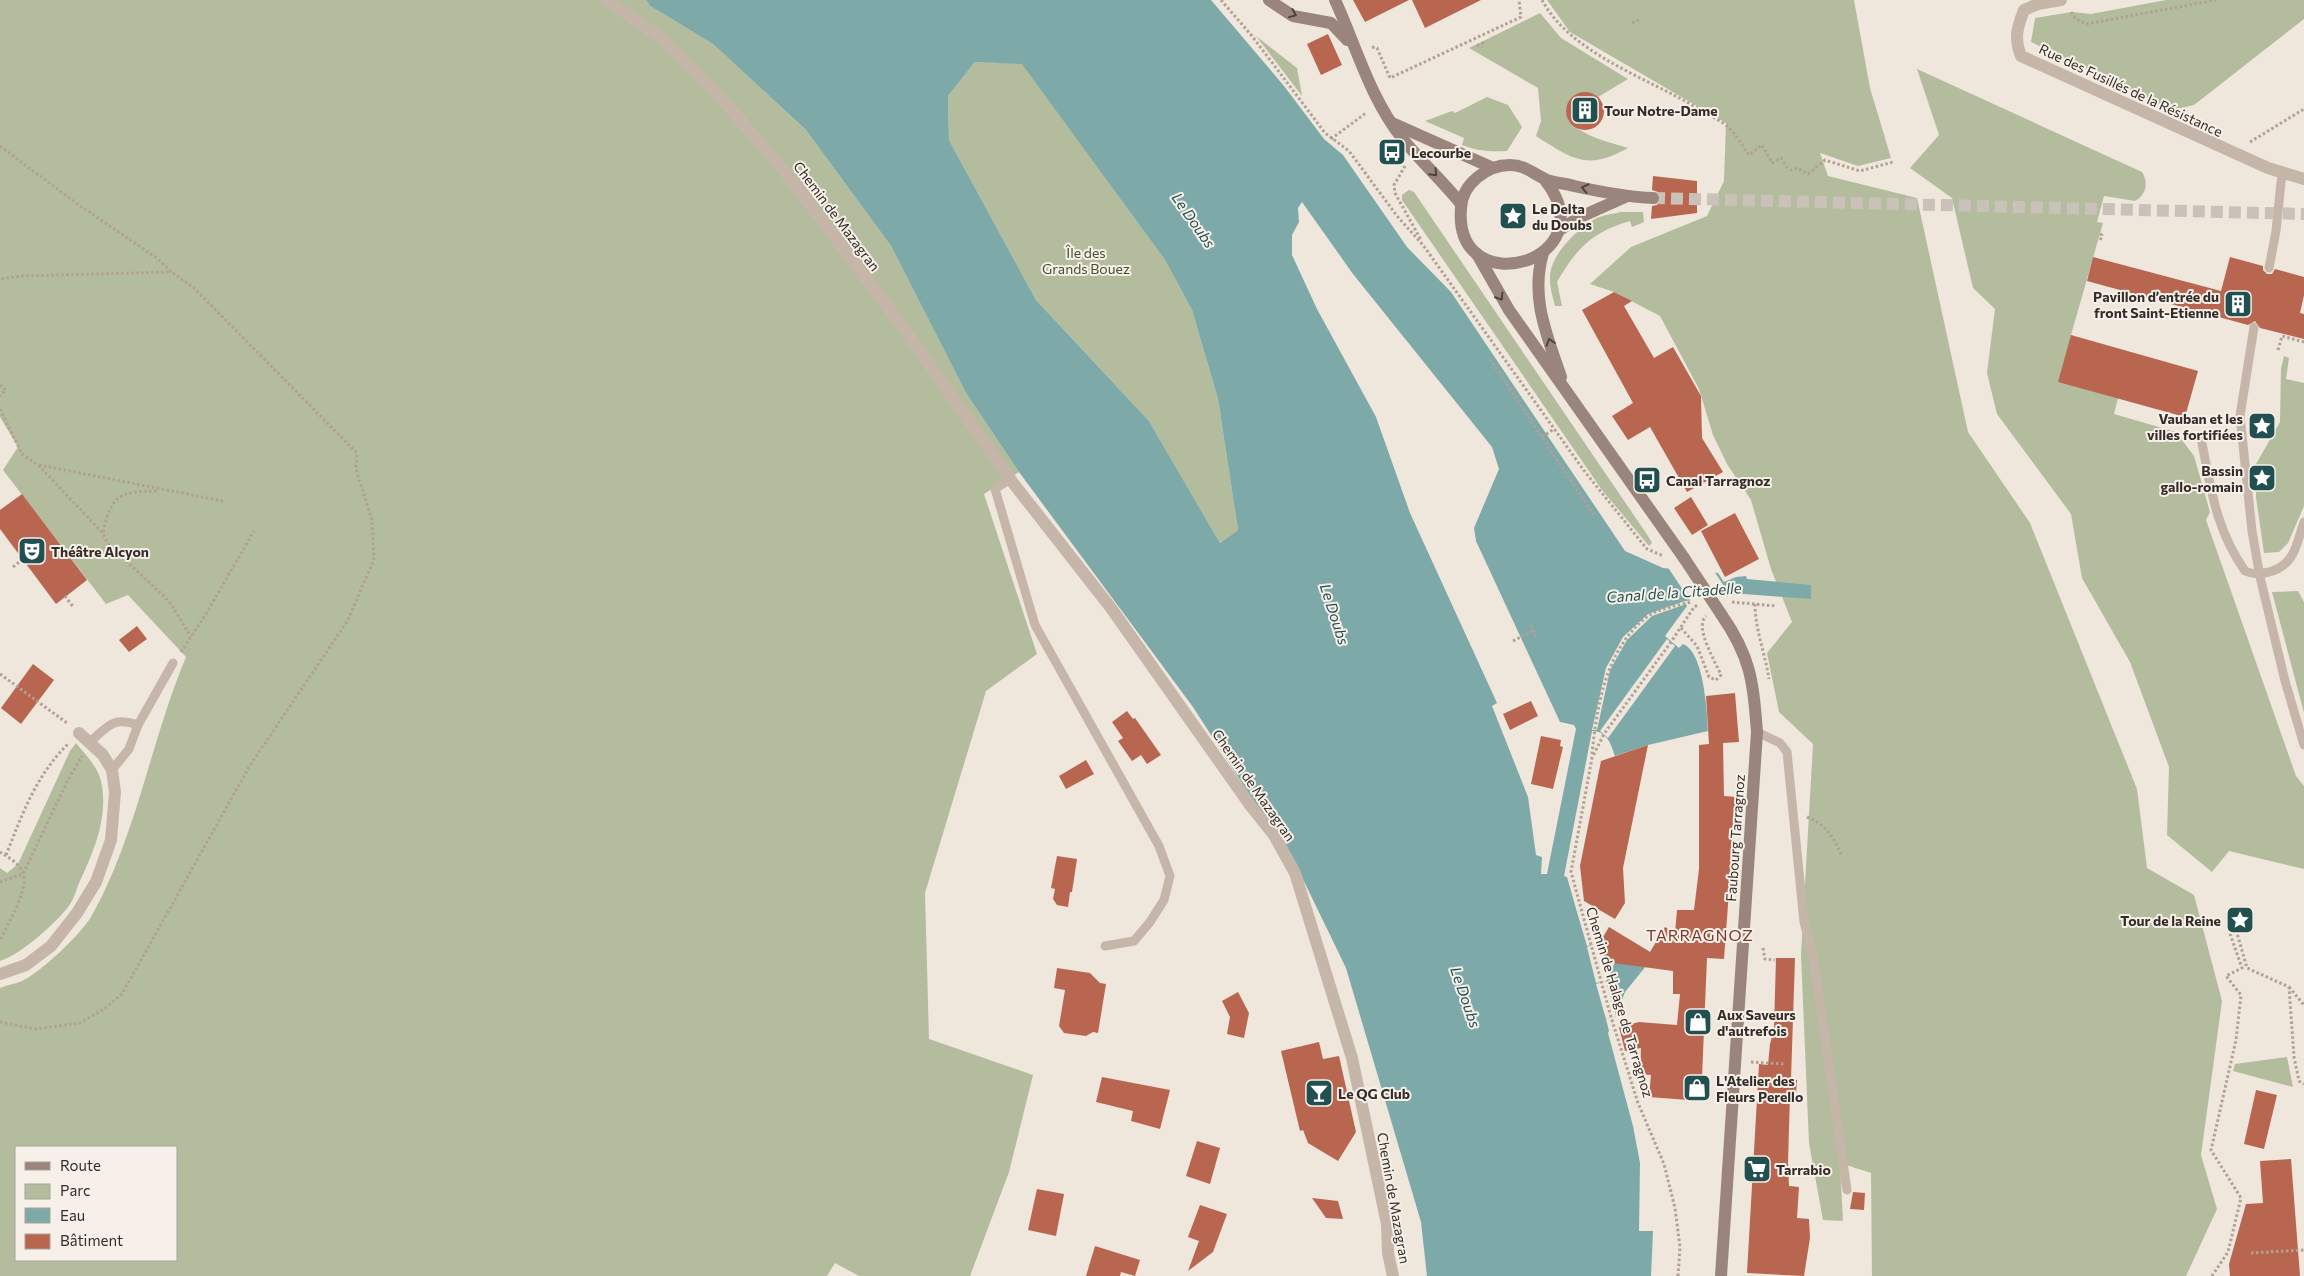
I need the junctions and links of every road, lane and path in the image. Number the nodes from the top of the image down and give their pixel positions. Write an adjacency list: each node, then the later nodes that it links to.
1 (607, 0): 51 (street, Chemin de Mazagran)
2 (1221, 0): 18 (path)
3 (1269, 0): 14 (main road, one-way to 14)
4 (1335, 0): 14 (main road)
5 (1519, 0): 13 (path)
6 (1542, 0): 21 (path)
7 (2216, 0): 8 (path)
8 (2065, 4): 24 (street, Rue des Fusillés de la Résistance)
9 (1639, 20): 10 (path)
10 (1632, 23)
11 (1485, 42): 12 (path)
12 (1477, 46)
13 (1377, 48)
14 (1355, 52): 17 (main road)
15 (2304, 110): 19 (path)
16 (1366, 113): 18 (path)
17 (1392, 123): 23 (main road); 29 (main road, one-way to 29)
18 (1331, 139): 33 (path)
19 (2247, 144)
20 (0, 146): 37 (path)
21 (1893, 162)
22 (1405, 167): 33 (path)
23 (1493, 168): 25 (main road); 29 (main road)
24 (2282, 173): 26 (street); 36 (lane)
25 (1544, 179): 27 (main road, one-way to 25); 30 (main road)
26 (2304, 179)
27 (1625, 197): 28 (main road); 30 (main road)
28 (1653, 198)
29 (1461, 204): 34 (main road)
30 (1558, 230): 35 (main road)
31 (2100, 234): 32 (path)
32 (2100, 241)
33 (1423, 244): 47 (path)
34 (1477, 254): 35 (main road); 44 (main road, Faubourg Tarragnoz, one-way to 44)
35 (1542, 254): 44 (main road, Faubourg Tarragnoz, one-way to 35)
36 (2269, 268)
37 (172, 272): 38 (path); 95 (path)
38 (0, 279)
39 (2254, 327): 61 (lane)
40 (2304, 342): 41 (path)
41 (2278, 350)
42 (1490, 360): 48 (path)
43 (0, 385): 45 (path)
44 (1564, 389): 77 (main road, Faubourg Tarragnoz, bridge)
45 (0, 396)
46 (0, 409): 50 (path)
47 (1554, 429): 48 (path); 58 (path)
48 (1542, 437): 54 (path)
49 (2201, 438): 61 (lane)
50 (38, 465): 52 (path); 57 (path)
51 (1010, 479): 89 (lane); 102 (street, Chemin de Mazagran)
52 (164, 490): 53 (path); 57 (path)
53 (223, 501)
54 (1594, 515)
55 (2304, 522): 61 (lane)
56 (254, 531): 69 (path)
57 (102, 532): 69 (path)
58 (1666, 556)
59 (23, 559): 60 (path)
60 (13, 567)
61 (2259, 574): 79 (lane)
62 (65, 596): 65 (path)
63 (1691, 602): 80 (path)
64 (1755, 604): 74 (path)
65 (74, 608)
66 (1706, 615): 80 (path, Chemin de Halage de Tarragnoz)
67 (1531, 625): 68 (path)
68 (1533, 631): 70 (path); 71 (path)
69 (191, 637): 72 (path)
70 (1536, 638)
71 (1513, 641)
72 (173, 662): 75 (lane)
73 (0, 674): 76 (path)
74 (1769, 679)
75 (138, 725): 78 (lane); 81 (lane)
76 (80, 732): 78 (street); 84 (path)
77 (1757, 732): 82 (lane); 104 (main road, Faubourg Tarragnoz)
78 (90, 742): 81 (street); 86 (path)
79 (2304, 745)
80 (1592, 758): 103 (path, Chemin de Halage de Tarragnoz)
81 (112, 770): 92 (street)
82 (1794, 813): 85 (path); 99 (lane)
83 (0, 852): 84 (path)
84 (6, 856): 86 (path)
85 (1842, 857)
86 (24, 874): 87 (path); 88 (path)
87 (0, 882)
88 (0, 940)
89 (1105, 946)
90 (1763, 948): 91 (path)
91 (1776, 960)
92 (0, 974)
93 (2289, 987): 94 (path); 98 (path); 105 (path)
94 (2304, 1005)
95 (0, 1022)
96 (1758, 1063): 97 (path)
97 (1785, 1064)
98 (2304, 1084)
99 (1847, 1190)
100 (2304, 1250): 101 (path)
101 (2251, 1253)
102 (1393, 1276)
103 (1678, 1276)
104 (1721, 1276)
105 (2212, 1276)

